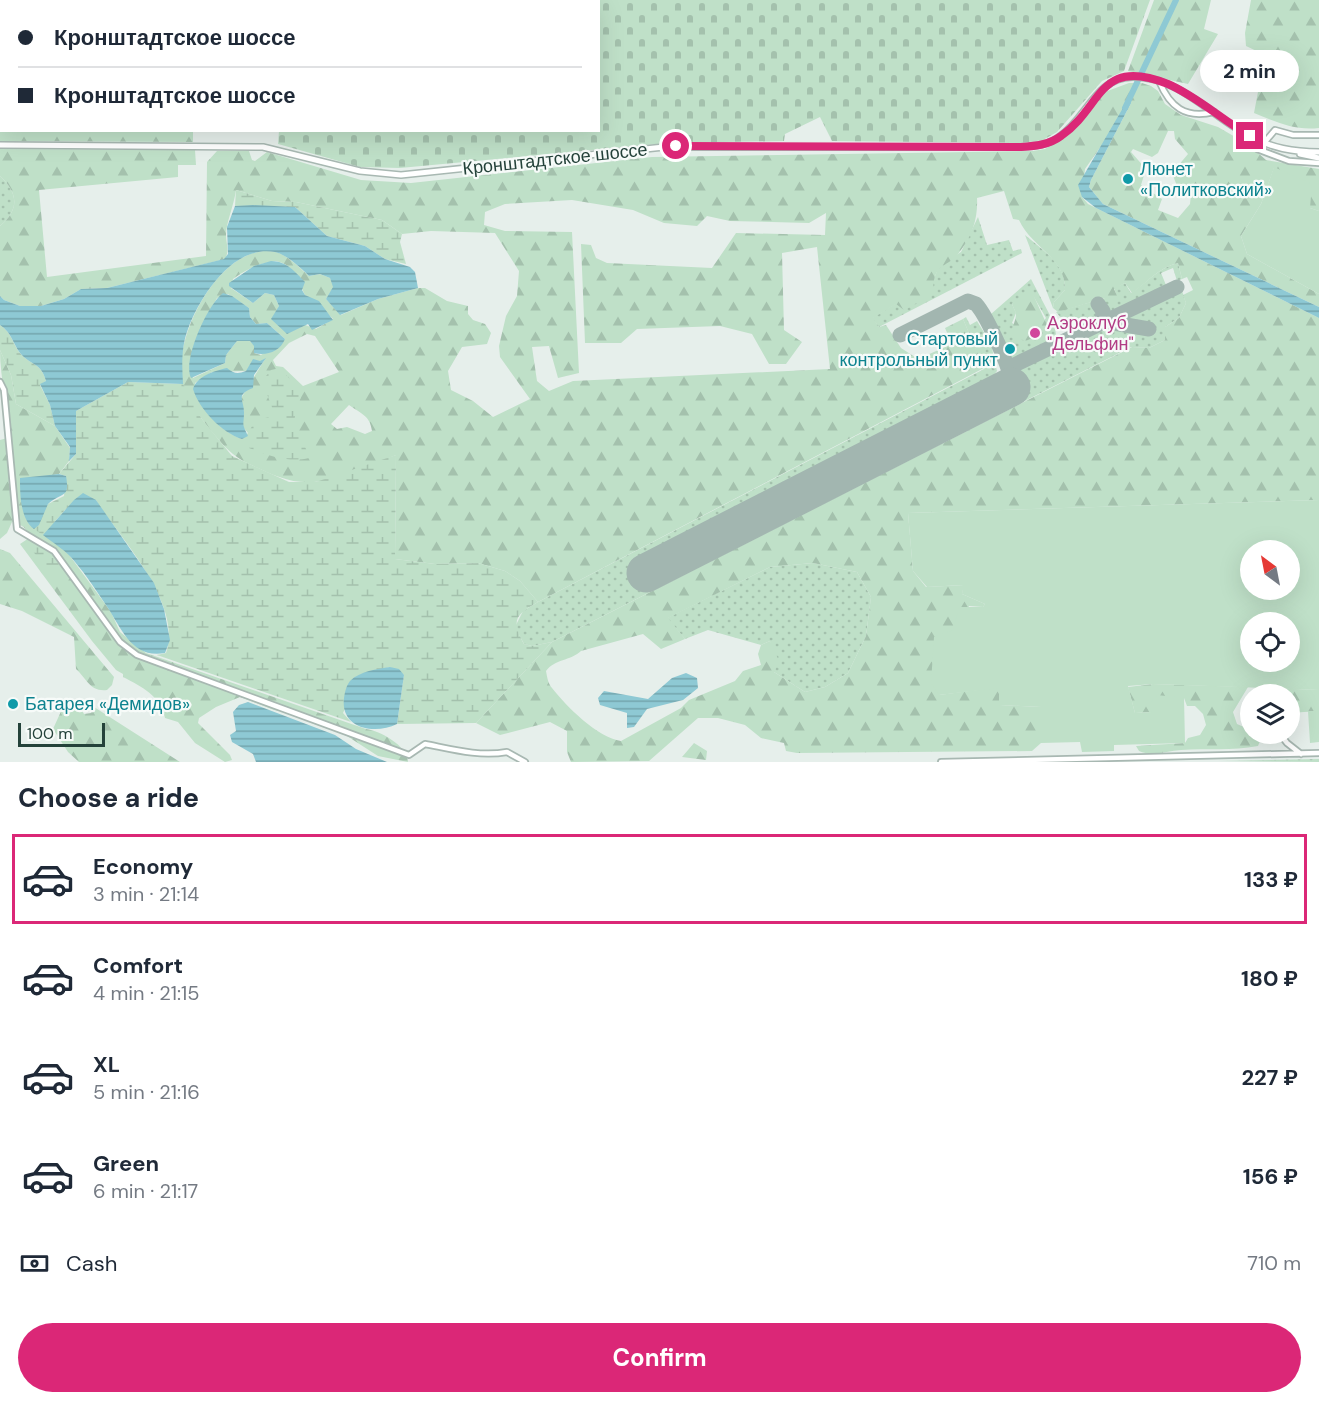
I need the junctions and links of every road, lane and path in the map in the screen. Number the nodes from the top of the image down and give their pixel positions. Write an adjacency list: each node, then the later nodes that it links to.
1 (1159, 81): 2 (street, Кронштадтское шоссе); 2 (street); 6 (street, Кронштадтское шоссе)
2 (1214, 112): 4 (street, Кронштадтское шоссе)
3 (1319, 135): 5 (street)
4 (1257, 140): 5 (street, Кронштадтское шоссе); 10 (street)
5 (1264, 143): 7 (street, Кронштадтское шоссе)
6 (0, 145)
7 (1290, 152): 8 (street, Кронштадтское шоссе); 9 (street)
8 (1319, 152)
9 (1319, 158)
10 (1319, 163)
11 (0, 382): 15 (street)
12 (1288, 744): 14 (street)
13 (1319, 753): 14 (street)
14 (1301, 754): 16 (street)
15 (525, 762)
16 (941, 762)

